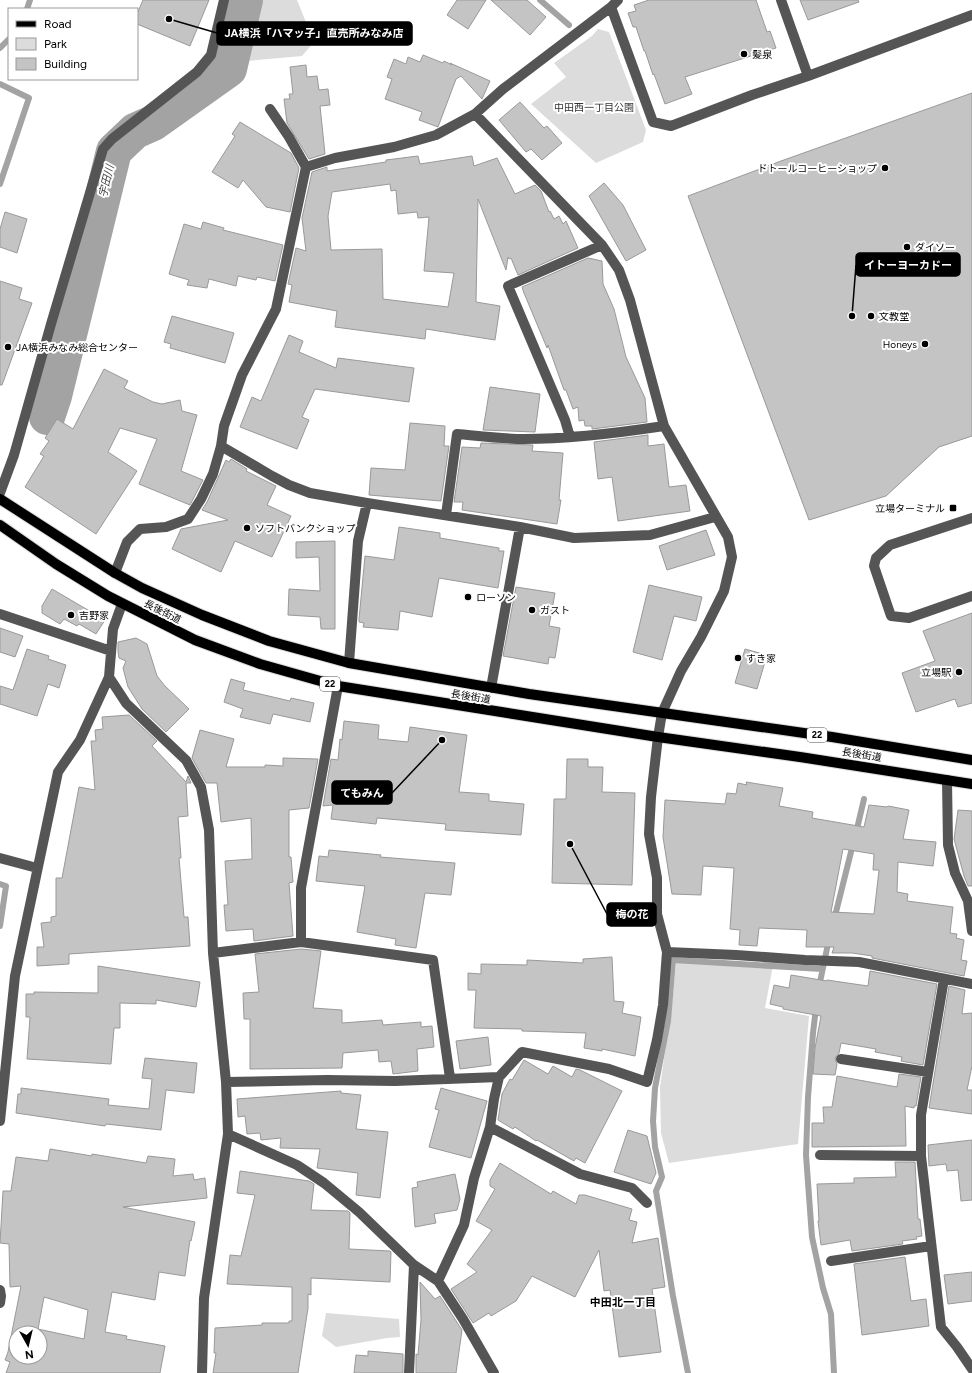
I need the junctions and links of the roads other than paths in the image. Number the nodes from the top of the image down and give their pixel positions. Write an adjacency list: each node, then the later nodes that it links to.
1 (224, 0): 13 (street)
2 (781, 0): 5 (street)
3 (614, 4): 5 (street); 7 (street)
4 (972, 15): 5 (street)
5 (808, 76)
6 (270, 109): 8 (street)
7 (475, 114): 8 (street); 9 (street)
8 (306, 167): 12 (street)
9 (602, 245): 10 (street); 11 (street)
10 (664, 426): 11 (street); 17 (street)
11 (570, 437): 16 (street)
12 (221, 446): 15 (street); 21 (street)
13 (0, 493)
14 (0, 499): 21 (main road, 長後街道 / 22)
15 (367, 503): 16 (street); 26 (street)
16 (446, 515): 20 (street)
17 (715, 517): 20 (street); 30 (street)
18 (972, 518): 22 (street)
19 (0, 525): 23 (main road, 長後街道 / 22)
20 (520, 527): 29 (street)
21 (115, 573): 26 (main road, 長後街道 / 22)
22 (972, 596)
23 (122, 604): 25 (street); 28 (main road, 長後街道 / 22)
24 (0, 614): 25 (street)
25 (111, 651): 27 (street)
26 (349, 663): 29 (main road, 長後街道 / 22)
27 (109, 677): 36 (street); 40 (street)
28 (338, 686): 31 (main road, 長後街道 / 22); 38 (street)
29 (491, 688): 30 (main road, 長後街道 / 22)
30 (662, 713): 31 (street); 32 (main road, 22)
31 (658, 737): 33 (main road, 長後街道 / 22); 39 (street)
32 (972, 760)
33 (947, 780): 34 (main road, 長後街道 / 22); 37 (street)
34 (972, 784)
35 (0, 858): 36 (street)
36 (37, 868): 48 (street)
37 (972, 931)
38 (301, 942): 40 (street); 46 (street)
39 (667, 952): 41 (street); 45 (street)
40 (213, 953): 47 (street)
41 (944, 979): 42 (street); 44 (street)
42 (972, 984)
43 (841, 1059): 44 (street)
44 (928, 1072): 52 (street)
45 (499, 1077): 46 (street); 49 (street)
46 (450, 1078): 47 (street)
47 (226, 1082): 50 (street)
48 (0, 1121)
49 (490, 1127): 53 (street); 57 (street)
50 (228, 1134): 56 (street); 61 (street)
51 (820, 1155): 52 (street)
52 (921, 1156): 54 (street)
53 (647, 1204)
54 (931, 1246): 55 (street); 60 (street)
55 (831, 1261)
56 (414, 1265): 57 (street); 62 (street)
57 (438, 1281): 63 (street)
58 (0, 1290): 59 (street)
59 (0, 1303)
60 (972, 1369)
61 (202, 1373)
62 (409, 1373)
63 (494, 1373)

